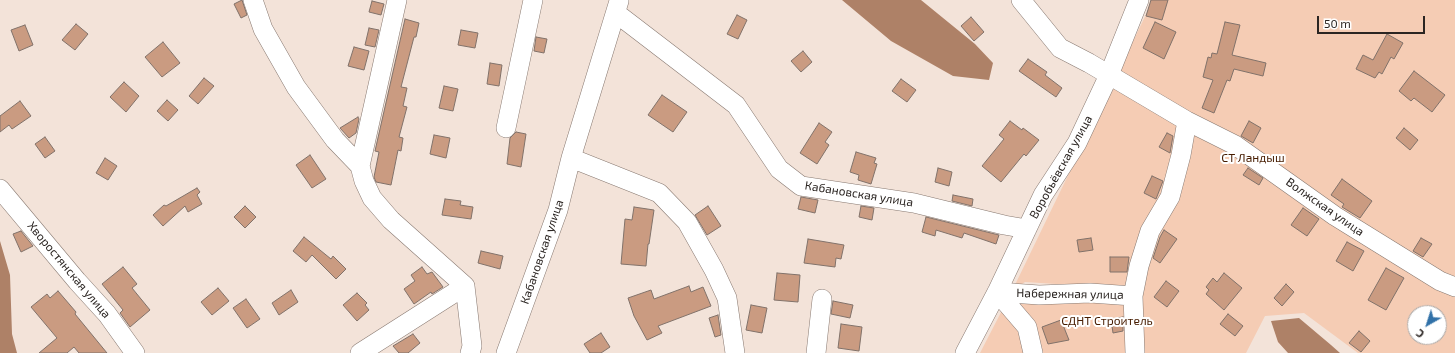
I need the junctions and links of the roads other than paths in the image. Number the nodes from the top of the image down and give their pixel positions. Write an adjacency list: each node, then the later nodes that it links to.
1 (253, 0): 11 (street)
2 (397, 0): 11 (street)
3 (533, 0): 9 (street)
4 (1021, 0): 7 (street)
5 (1139, 0): 7 (street, Воробьёвская улица)
6 (618, 6): 10 (street, Кабановская улица); 13 (street, Кабановская улица)
7 (1111, 76): 8 (street, Волжская улица); 13 (street, Воробьёвская улица)
8 (1187, 121): 15 (street, Волжская улица); 17 (street)
9 (506, 128)
10 (571, 158): 22 (street, Кабановская улица); 23 (street)
11 (360, 166): 14 (street)
12 (0, 189): 19 (street, Хворостянская улица)
13 (1027, 229): 16 (street, Воробьёвская улица)
14 (466, 286): 20 (street); 21 (street)
15 (1455, 287)
16 (997, 292): 17 (street, Набережная улица); 25 (street, Воробьёвская улица); 26 (street)
17 (1133, 296): 27 (street, Набережная улица)
18 (822, 299): 24 (street)
19 (135, 353)
20 (360, 353)
21 (470, 353)
22 (506, 353)
23 (735, 353)
24 (816, 353)
25 (964, 353)
26 (1033, 353)
27 (1135, 353)

